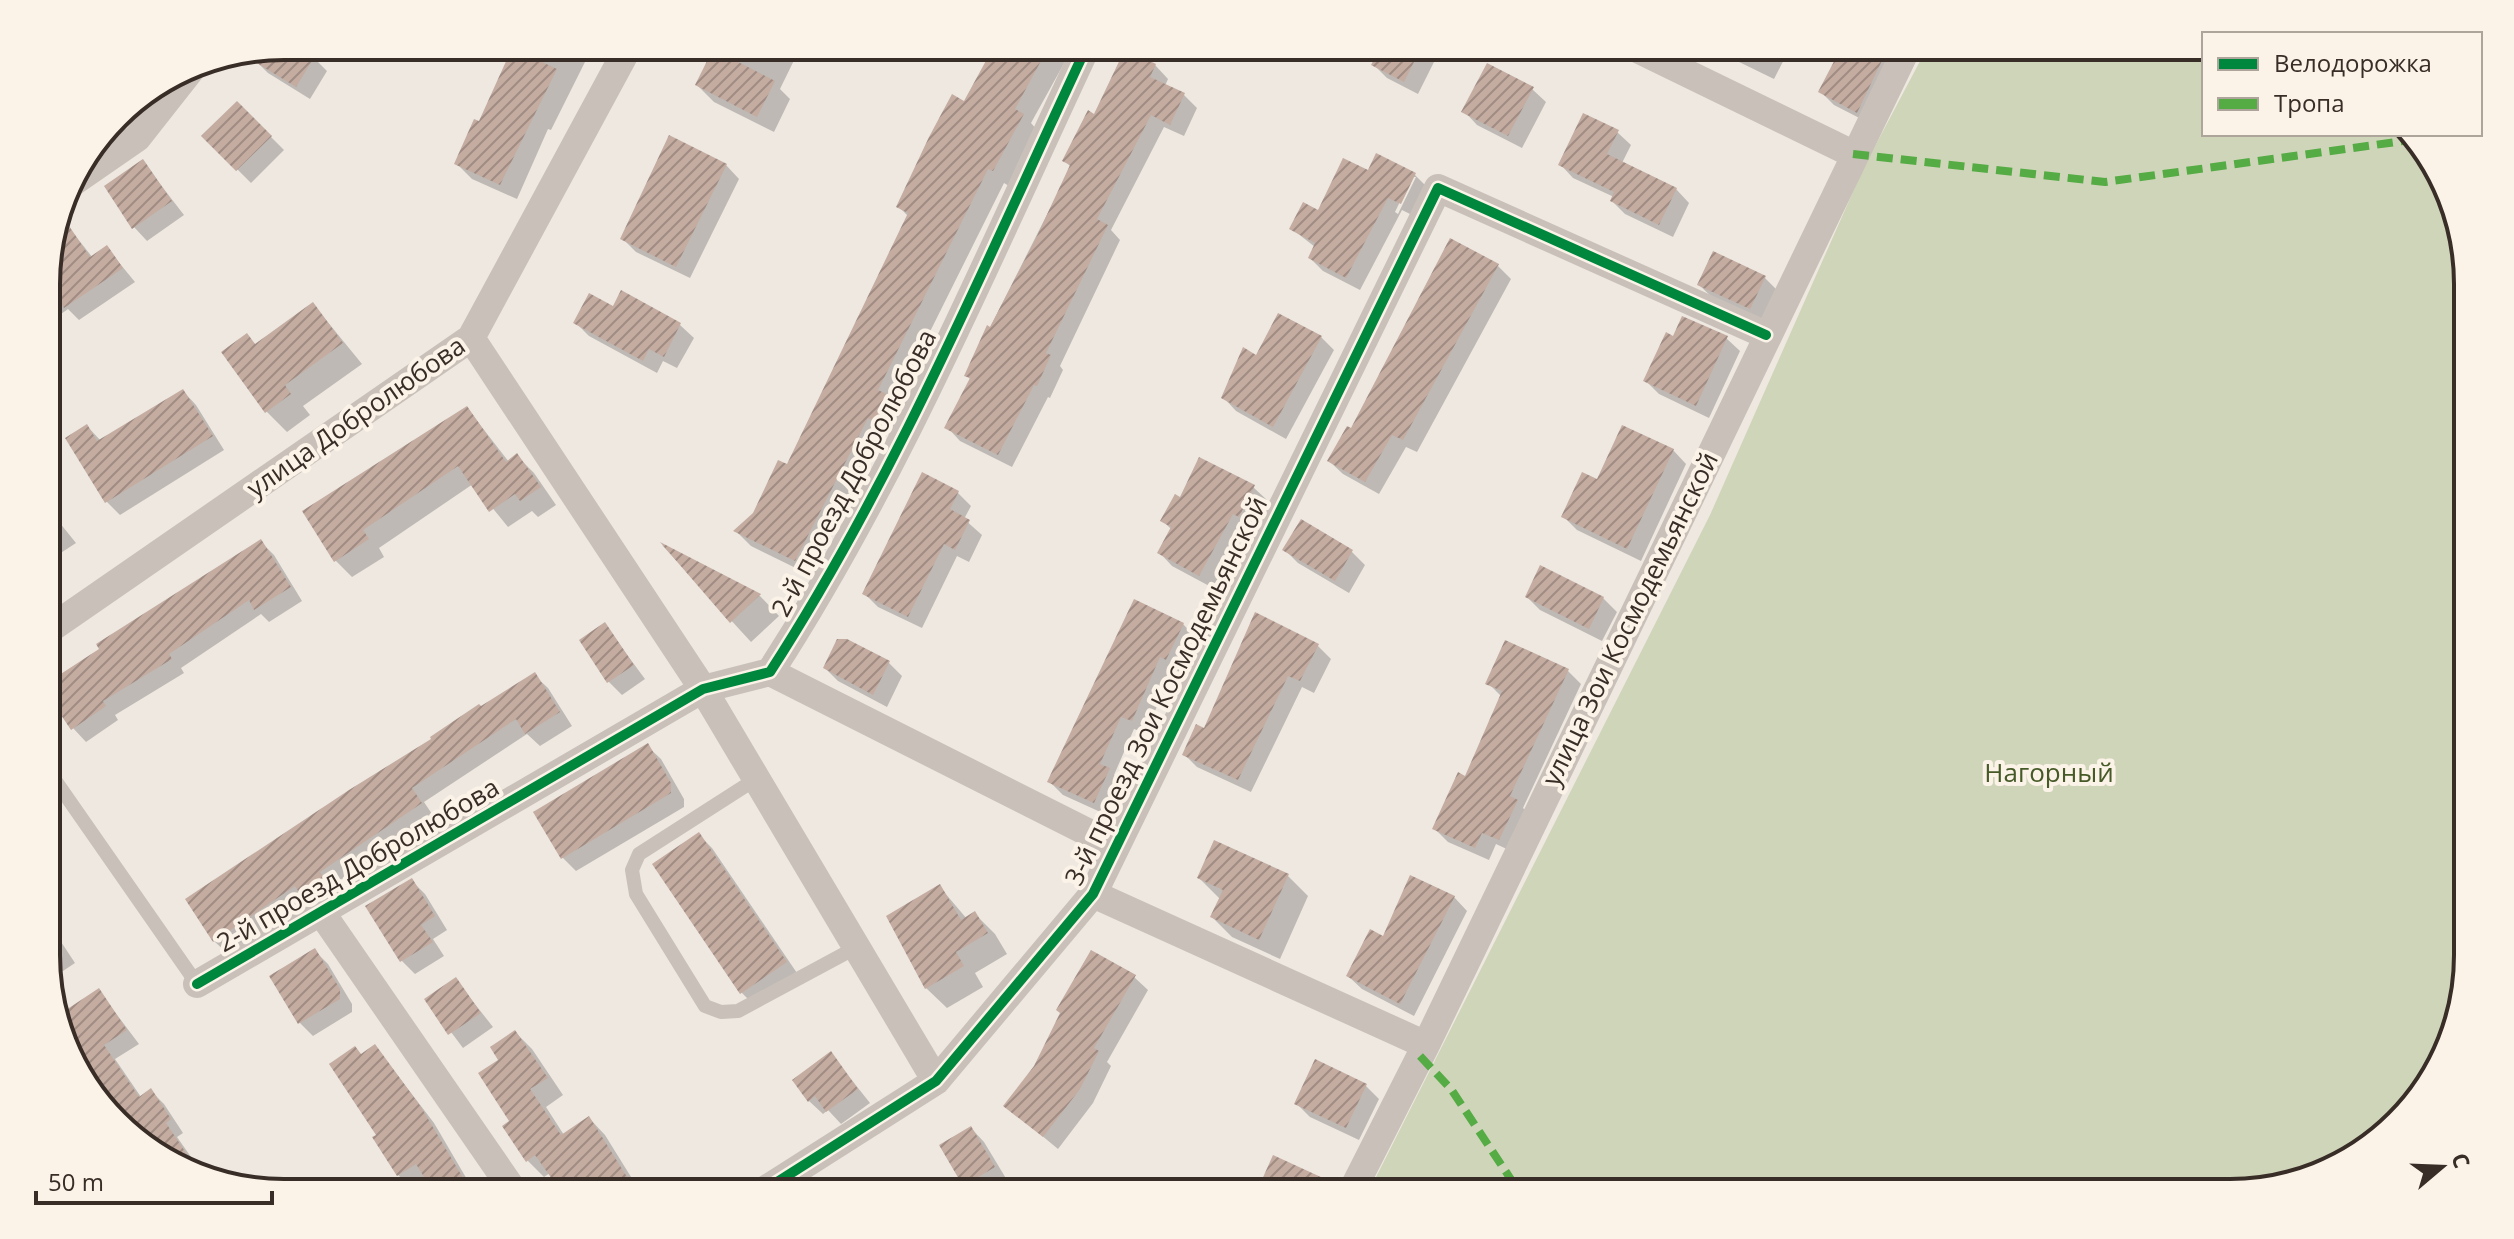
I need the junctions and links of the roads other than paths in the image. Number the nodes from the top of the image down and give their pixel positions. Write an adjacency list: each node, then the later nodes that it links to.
1 (621, 60): 9 (street, улица Добролюбова)
2 (1080, 60): 11 (street, 2-й проезд Добролюбова)
3 (1660, 60): 6 (street)
4 (1901, 60): 6 (street, улица Зои Космодемьянской)
5 (177, 88): 7 (street)
6 (1853, 154): 8 (street, улица Зои Космодемьянской)
7 (92, 169)
8 (1766, 335): 15 (street, 3-й проезд Зои Космодемьянской); 20 (street, улица Зои Космодемьянской)
9 (471, 338): 10 (street, улица Добролюбова); 12 (street)
10 (60, 622)
11 (770, 672): 12 (street, 2-й проезд Добролюбова); 15 (street)
12 (703, 689): 13 (street); 17 (street, 2-й проезд Добролюбова)
13 (756, 779): 18 (street); 18 (lane)
14 (60, 787): 19 (lane)
15 (1115, 846): 16 (street, 3-й проезд Зои Космодемьянской)
16 (1093, 894): 20 (street); 21 (street, 3-й проезд Зои Космодемьянской)
17 (321, 912): 19 (street, 2-й проезд Добролюбова); 22 (street, 2-й проезд Добролюбова)
18 (857, 947): 21 (street)
19 (197, 984)
20 (1426, 1045): 24 (street, улица Зои Космодемьянской)
21 (936, 1081): 23 (street, 3-й проезд Зои Космодемьянской)
22 (505, 1179)
23 (782, 1179)
24 (1358, 1179)

